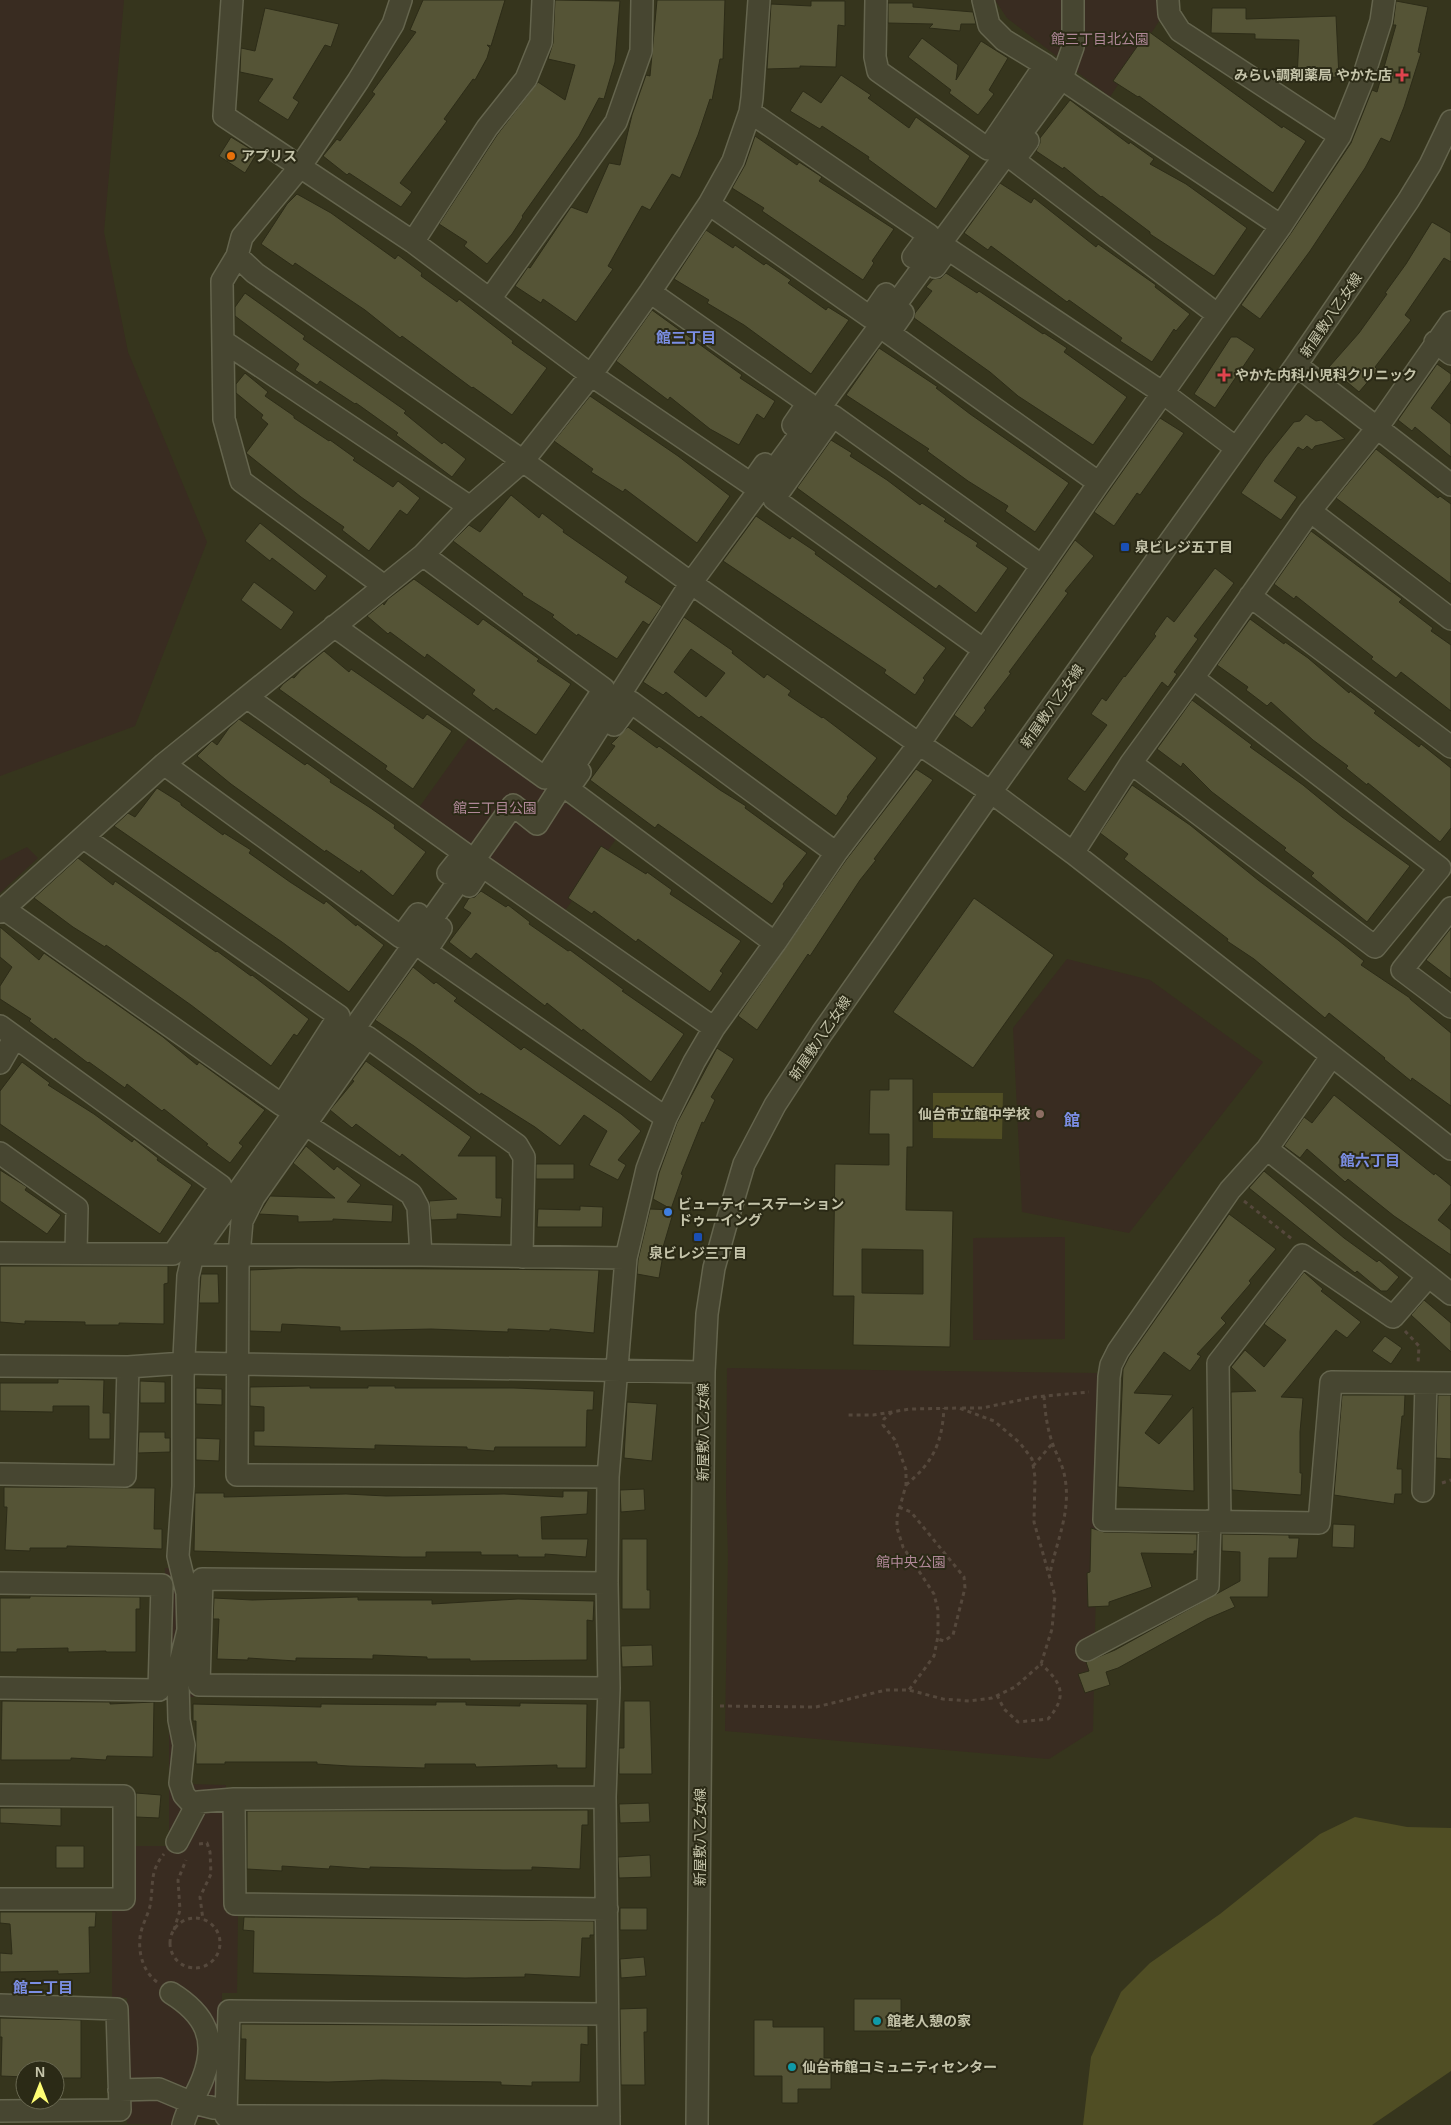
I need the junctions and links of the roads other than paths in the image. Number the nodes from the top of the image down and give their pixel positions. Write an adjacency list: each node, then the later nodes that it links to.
1 (232, 0): 15 (street)
2 (401, 0): 15 (street)
3 (543, 0): 18 (street)
4 (642, 0): 21 (street)
5 (759, 0): 12 (street)
6 (876, 0): 11 (street)
7 (984, 0): 11 (street)
8 (1073, 0): 11 (street)
9 (1168, 0): 14 (street)
10 (1384, 0): 14 (street)
11 (1059, 76): 17 (street); 22 (street); 38 (street)
12 (750, 112): 16 (street); 16 (street)
13 (1451, 121): 26 (street, 新屋敷八乙女線)
14 (1340, 136): 17 (street)
15 (300, 167): 18 (street); 19 (street)
16 (709, 204): 20 (street)
17 (1281, 226): 22 (street)
18 (413, 242): 21 (street)
19 (236, 256): 24 (street); 31 (street)
20 (650, 292): 27 (street); 27 (street)
21 (490, 299): 27 (street)
22 (1218, 315): 28 (street)
23 (1451, 322): 25 (street)
24 (223, 341): 34 (street); 39 (street)
25 (1443, 348): 29 (street)
26 (1296, 365): 29 (street); 30 (street, 新屋敷八乙女線)
27 (591, 374): 31 (street)
28 (1163, 393): 30 (street); 32 (street); 32 (street)
29 (1377, 428): 33 (street); 35 (street)
30 (1236, 448): 50 (street, 新屋敷八乙女線)
31 (523, 461): 34 (street); 38 (street)
32 (1099, 483): 37 (street)
33 (1451, 485)
34 (470, 508): 36 (street)
35 (1310, 511): 40 (street); 41 (street)
36 (423, 554): 39 (street); 42 (street)
37 (1042, 566): 43 (street); 43 (street)
38 (691, 584): 46 (street); 70 (street)
39 (384, 586): 42 (street)
40 (1250, 596): 44 (street); 47 (street)
41 (1451, 619)
42 (334, 626): 45 (street)
43 (984, 650): 46 (street)
44 (1193, 678): 48 (street); 48 (street)
45 (248, 698): 49 (street); 49 (street)
46 (918, 744): 50 (street); 52 (street)
47 (1451, 747)
48 (1130, 762): 53 (street)
49 (164, 764): 51 (street)
50 (991, 792): 53 (street); 81 (street, 新屋敷八乙女線)
51 (84, 838): 55 (street); 55 (street)
52 (836, 853): 56 (street); 56 (street)
53 (1073, 854): 60 (street)
54 (1451, 908): 57 (street)
55 (2, 911)
56 (775, 944): 58 (street)
57 (1451, 1007)
58 (714, 1028): 62 (street); 62 (street)
59 (8, 1032): 61 (street); 68 (street)
60 (1332, 1057): 64 (street); 65 (street)
61 (0, 1062)
62 (666, 1118): 73 (street)
63 (305, 1124): 69 (street); 71 (street); 72 (street)
64 (1267, 1149): 74 (street); 87 (street)
65 (1451, 1149)
66 (0, 1153): 68 (street)
67 (0, 1253): 68 (street)
68 (76, 1253)
69 (240, 1253): 70 (street); 71 (street); 77 (street)
70 (193, 1254): 76 (street)
71 (421, 1254): 72 (street)
72 (522, 1257): 73 (street)
73 (626, 1258): 80 (street)
74 (1428, 1277): 75 (street); 87 (street)
75 (1451, 1294)
76 (184, 1363): 77 (street); 79 (street); 96 (street)
77 (239, 1364): 80 (street); 85 (street)
78 (0, 1366): 79 (street)
79 (128, 1367): 84 (street)
80 (617, 1370): 81 (street); 85 (street)
81 (704, 1372): 109 (street, 新屋敷八乙女線)
82 (1422, 1383): 83 (street); 86 (street); 87 (street)
83 (1451, 1383)
84 (0, 1474)
85 (608, 1476): 89 (street)
86 (1423, 1491)
87 (1215, 1521): 90 (street)
88 (0, 1583): 91 (street)
89 (607, 1583): 92 (street); 92 (street)
90 (1087, 1650)
91 (0, 1688)
92 (609, 1688): 94 (street)
93 (0, 1795): 98 (street)
94 (605, 1797): 95 (street); 99 (street)
95 (234, 1799): 96 (street); 99 (street)
96 (195, 1807): 97 (street)
97 (183, 1846)
98 (0, 1898)
99 (607, 1909): 102 (street)
100 (171, 1993): 104 (street)
101 (0, 2005): 103 (street)
102 (606, 2014): 105 (street); 107 (street)
103 (119, 2090): 104 (street); 106 (street)
104 (190, 2102): 105 (street); 108 (street)
105 (226, 2109): 107 (street)
106 (0, 2111)
107 (609, 2121)
108 (183, 2125)
109 (698, 2125)

